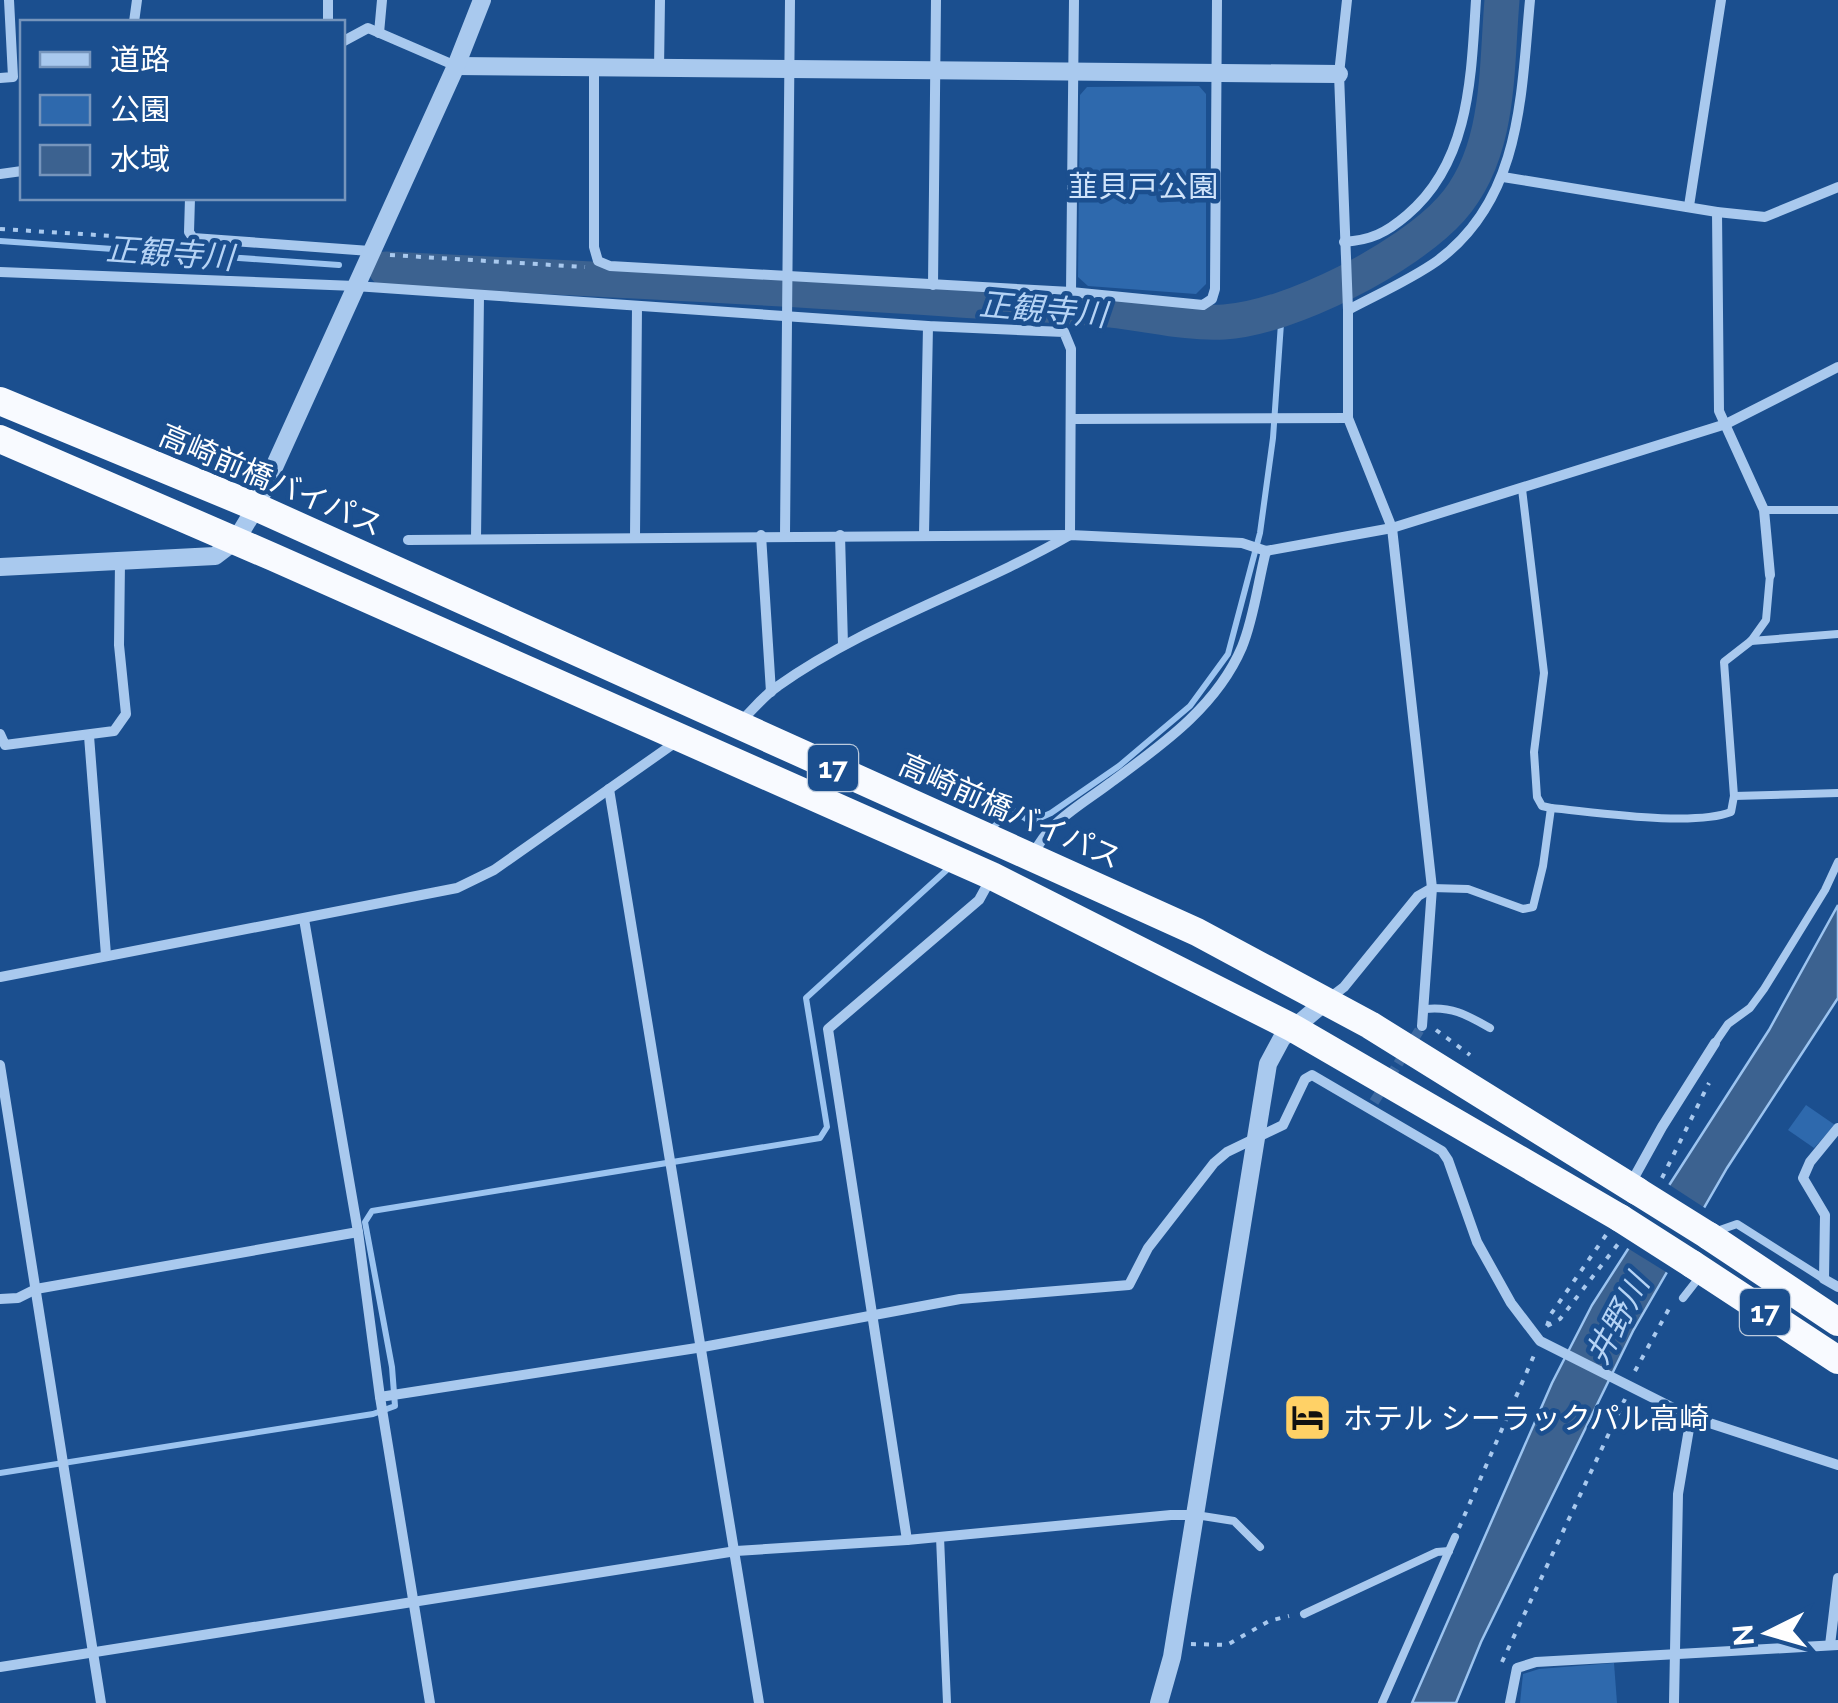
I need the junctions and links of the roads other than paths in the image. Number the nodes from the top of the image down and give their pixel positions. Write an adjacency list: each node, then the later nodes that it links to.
1 (9, 0): 14 (street)
2 (382, 0): 13 (street)
3 (482, 0): 16 (street)
4 (660, 0): 18 (street)
5 (790, 0): 19 (street)
6 (936, 0): 20 (street)
7 (1074, 0): 21 (street)
8 (1217, 0): 22 (street)
9 (1348, 0): 23 (street)
10 (1476, 0): 30 (street)
11 (1530, 0): 25 (street)
12 (1721, 0): 28 (street)
13 (379, 33): 15 (street); 16 (street)
14 (17, 37): 24 (street)
15 (345, 40)
16 (456, 66): 17 (street); 31 (street)
17 (594, 68): 18 (street); 33 (street)
18 (659, 68): 19 (street)
19 (788, 70): 20 (street); 33 (street)
20 (935, 71): 21 (street); 34 (street)
21 (1073, 73): 22 (street); 36 (street)
22 (1216, 74): 23 (street); 36 (street)
23 (1338, 74): 30 (street)
24 (0, 78)
25 (1502, 176): 28 (street); 39 (street)
26 (1838, 187): 29 (street)
27 (190, 200): 31 (street)
28 (1689, 206): 29 (street)
29 (1717, 212): 46 (street)
30 (1344, 242): 39 (street)
31 (370, 251): 35 (street)
32 (0, 272): 35 (street)
33 (788, 279): 34 (street); 40 (street)
34 (933, 284): 36 (street)
35 (355, 286): 37 (street); 49 (street)
36 (1072, 292)
37 (479, 296): 38 (street); 59 (street)
38 (637, 306): 40 (street); 58 (street)
39 (1348, 310): 44 (street)
40 (789, 312): 41 (street); 53 (street)
41 (928, 326): 45 (street); 55 (street)
42 (1838, 367): 46 (street)
43 (0, 401): 49 (highway, 高崎前橋バイパス / 17)
44 (1348, 418): 45 (street); 52 (street)
45 (1072, 419): 57 (street)
46 (1726, 424): 48 (street); 50 (street)
47 (0, 439): 60 (highway, 17)
48 (1522, 489): 52 (street); 77 (lane)
49 (256, 506): 60 (street); 70 (highway, 高崎前橋バイパス / 17)
50 (1764, 510): 51 (lane); 65 (street)
51 (1838, 510)
52 (1392, 528): 62 (street); 81 (street)
53 (785, 534): 54 (street); 56 (street)
54 (840, 534): 55 (street); 68 (street)
55 (924, 534): 57 (street)
56 (761, 535): 58 (street); 69 (street)
57 (1070, 535): 62 (street); 68 (street)
58 (635, 537): 59 (street)
59 (476, 539): 61 (street)
60 (236, 540): 63 (street); 73 (highway, 17)
61 (408, 540)
62 (1265, 550): 78 (street)
63 (120, 562): 64 (street); 72 (street)
64 (0, 567)
65 (1770, 576): 67 (lane)
66 (1838, 634): 67 (lane)
67 (1751, 640): 76 (lane)
68 (843, 645): 69 (street)
69 (771, 692): 70 (street)
70 (736, 726): 78 (highway, 高崎前橋バイパス / 17)
71 (0, 734): 72 (street)
72 (90, 736): 83 (street)
73 (682, 738): 74 (street); 80 (highway, 17)
74 (609, 789): 82 (street); 105 (street)
75 (1838, 793): 76 (lane)
76 (1734, 796): 77 (lane)
77 (1551, 808): 81 (lane)
78 (1032, 856): 85 (highway, 高崎前橋バイパス / 17)
79 (1838, 862): 90 (lane)
80 (992, 876): 87 (highway, 17); 103 (street)
81 (1432, 888): 85 (street); 86 (street)
82 (304, 919): 83 (street); 95 (street)
83 (106, 955): 84 (street)
84 (0, 977)
85 (1327, 1000): 87 (street); 94 (highway, 高崎前橋バイパス / 17)
86 (1425, 1009): 88 (street); 89 (lane)
87 (1292, 1027): 93 (street); 97 (highway, 17, bridge)
88 (1427, 1027)
89 (1490, 1028)
90 (1715, 1043): 94 (street)
91 (0, 1065): 100 (street)
92 (1838, 1128): 98 (street)
93 (1254, 1140): 103 (street); 108 (street); 110 (street)
94 (1633, 1189): 96 (highway, 高崎前橋バイパス / 17, bridge)
95 (358, 1232): 100 (street); 107 (street)
96 (1709, 1236): 98 (lane); 104 (highway, 高崎前橋バイパス / 17)
97 (1698, 1268): 101 (lane); 106 (highway, 17)
98 (1824, 1278): 99 (street)
99 (1838, 1287)
100 (36, 1289): 102 (street); 121 (street)
101 (1683, 1298)
102 (0, 1299)
103 (874, 1316): 105 (street); 113 (street)
104 (1838, 1322)
105 (703, 1347): 107 (street); 116 (street)
106 (1838, 1360)
107 (380, 1397): 118 (street)
108 (1691, 1418): 109 (street); 122 (street)
109 (1838, 1465)
110 (1194, 1515): 111 (street); 114 (lane); 128 (street)
111 (940, 1537): 113 (street); 127 (lane)
112 (1455, 1537): 115 (lane)
113 (907, 1540): 116 (street)
114 (1260, 1547)
115 (1449, 1550): 119 (lane); 129 (lane)
116 (736, 1551): 118 (street); 126 (street)
117 (1838, 1578): 120 (street)
118 (414, 1602): 121 (street); 125 (street)
119 (1304, 1614)
120 (1834, 1645): 122 (street)
121 (93, 1653): 123 (street); 124 (street)
122 (1674, 1654): 130 (street); 131 (street)
123 (0, 1666)
124 (101, 1703)
125 (430, 1703)
126 (759, 1703)
127 (947, 1703)
128 (1159, 1703)
129 (1382, 1703)
130 (1510, 1703)
131 (1674, 1703)

